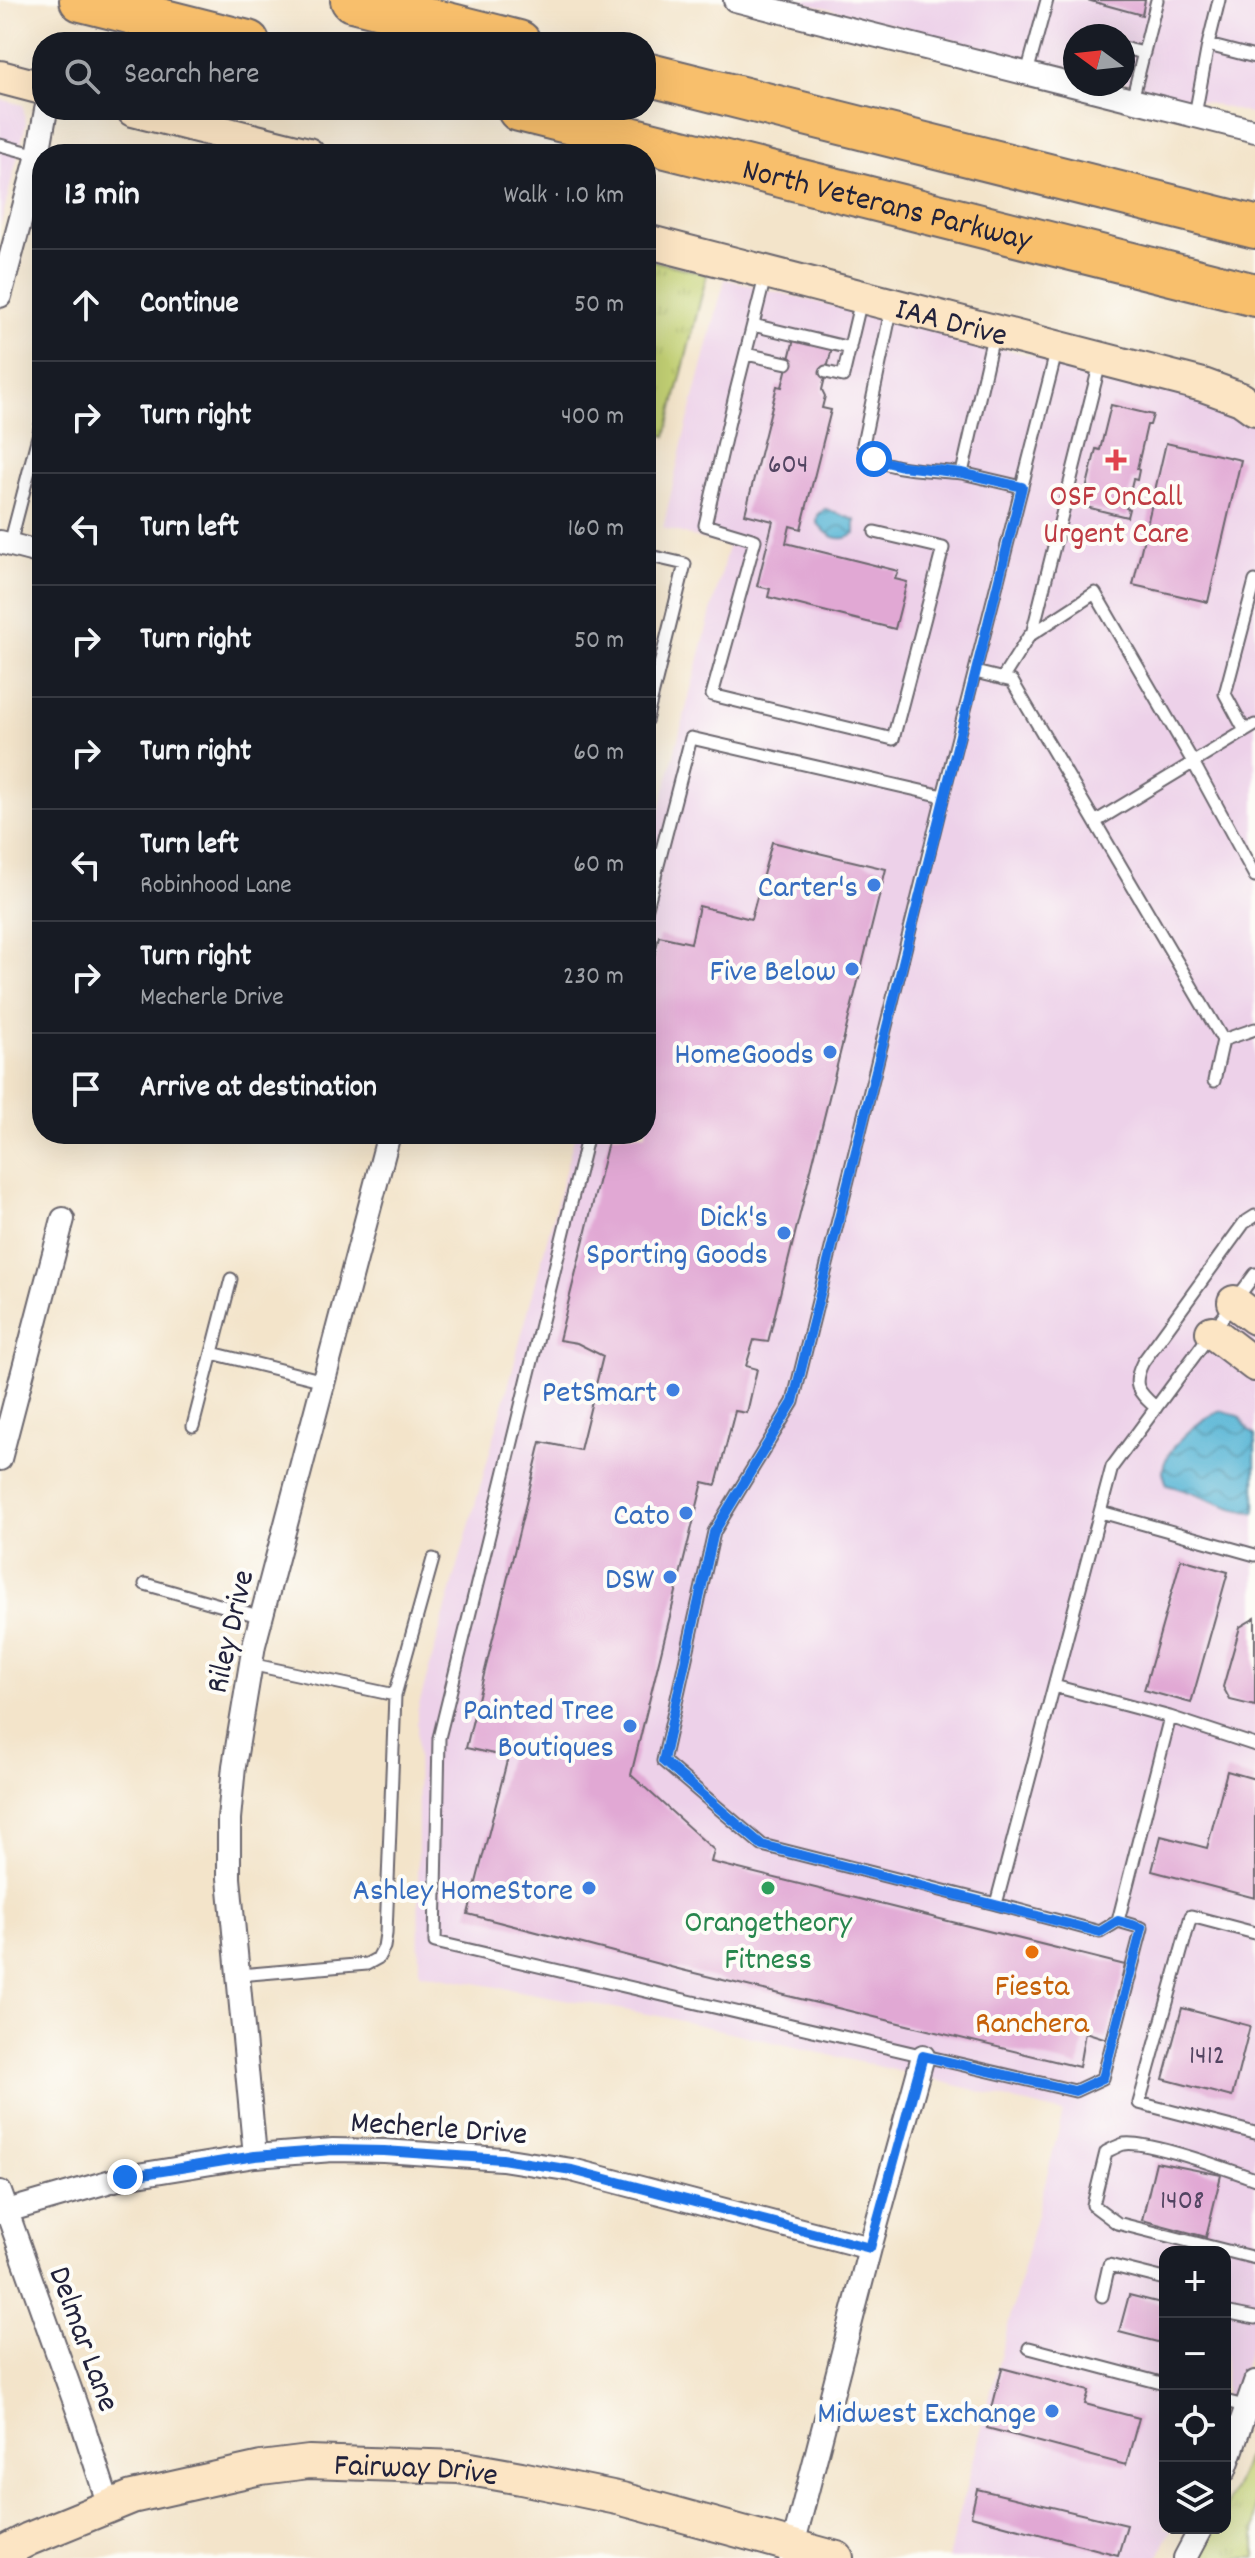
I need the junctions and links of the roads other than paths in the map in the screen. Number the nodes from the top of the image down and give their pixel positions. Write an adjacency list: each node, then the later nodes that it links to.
1 (81, 0): 8 (highway)
2 (352, 0): 9 (highway)
3 (735, 0): 7 (street)
4 (1047, 0): 14 (lane)
5 (1157, 0): 12 (lane)
6 (1219, 0): 10 (lane)
7 (783, 6): 14 (street)
8 (208, 32)
9 (479, 32)
10 (1208, 45): 13 (lane); 19 (lane)
11 (1135, 51): 12 (lane)
12 (1144, 53): 18 (lane)
13 (1255, 57)
14 (1027, 73): 18 (street)
15 (0, 77): 17 (street)
16 (656, 77): 31 (highway, North Veterans Parkway)
17 (32, 85)
18 (1132, 100): 19 (street)
19 (1195, 115): 23 (street)
20 (44, 120): 24 (street)
21 (170, 120): 25 (street)
22 (559, 120): 26 (highway, North Veterans Parkway)
23 (1255, 131)
24 (40, 144)
25 (260, 144)
26 (654, 144)
27 (656, 144): 34 (highway, North Veterans Parkway)
28 (0, 145): 29 (lane)
29 (32, 153)
30 (32, 200): 35 (street)
31 (1255, 227)
32 (656, 244): 33 (street, IAA Drive)
33 (766, 273): 36 (street, IAA Drive); 37 (lane)
34 (1255, 295)
35 (0, 296)
36 (877, 301): 38 (street, IAA Drive); 39 (lane); 47 (lane)
37 (753, 325): 39 (lane); 41 (lane)
38 (994, 331): 40 (street, IAA Drive); 47 (lane)
39 (850, 348): 44 (lane)
40 (1057, 348): 42 (street, IAA Drive); 48 (lane)
41 (746, 354): 43 (lane); 49 (lane)
42 (1101, 359): 45 (street, IAA Drive); 54 (lane)
43 (787, 363)
44 (826, 372)
45 (1255, 409)
46 (32, 454): 50 (lane)
47 (962, 473): 48 (lane)
48 (1022, 487): 55 (lane)
49 (875, 532)
50 (5, 543): 51 (street)
51 (32, 550)
52 (656, 557): 57 (lane)
53 (1255, 581): 58 (lane)
54 (1032, 634): 56 (lane); 59 (lane)
55 (975, 672): 56 (lane); 60 (lane)
56 (1002, 679): 61 (lane)
57 (656, 680)
58 (1250, 728): 59 (lane)
59 (1193, 762): 61 (lane); 63 (lane)
60 (943, 796): 62 (lane); 91 (lane)
61 (1095, 822): 65 (lane)
62 (656, 873)
63 (1255, 876)
64 (1255, 1029): 65 (lane)
65 (1223, 1040): 66 (lane)
66 (1214, 1081)
67 (386, 1144): 77 (street, Riley Drive)
68 (586, 1144): 95 (lane)
69 (1255, 1216): 78 (lane)
70 (63, 1219): 80 (street)
71 (1255, 1274): 73 (lane)
72 (231, 1279): 75 (lane)
73 (1244, 1310): 74 (lane)
74 (1212, 1332): 76 (street); 78 (lane)
75 (212, 1353): 77 (lane); 79 (lane)
76 (1255, 1365)
77 (324, 1381): 85 (street, Riley Drive)
78 (1156, 1408): 81 (lane)
79 (193, 1426)
80 (0, 1459)
81 (1101, 1512): 82 (lane); 87 (lane)
82 (1255, 1555)
83 (433, 1559): 88 (lane)
84 (145, 1584): 85 (lane)
85 (262, 1617): 86 (street, Riley Drive)
86 (250, 1664): 88 (lane); 94 (street, Riley Drive)
87 (1054, 1686): 89 (lane); 91 (lane)
88 (395, 1695): 94 (lane)
89 (1170, 1717): 90 (lane); 92 (lane)
90 (1255, 1745)
91 (996, 1904): 92 (lane)
92 (1118, 1921): 95 (lane)
93 (1255, 1933): 96 (lane)
94 (240, 1975): 97 (street, Riley Drive)
95 (923, 2056): 100 (street)
96 (1255, 2133)
97 (255, 2156): 99 (street, Mecherle Drive); 100 (street, Mecherle Drive)
98 (1255, 2179): 101 (lane)
99 (2, 2205): 112 (street, Delmar Lane)
100 (870, 2248): 114 (street)
101 (1255, 2258)
102 (1159, 2278): 103 (lane)
103 (1102, 2296)
104 (1231, 2313): 105 (lane)
105 (1255, 2318)
106 (1029, 2348): 107 (lane)
107 (1159, 2382)
108 (1255, 2382): 110 (street)
109 (1231, 2403): 110 (lane)
110 (1248, 2407): 111 (street)
111 (1228, 2462)
112 (109, 2506): 114 (street, Fairway Drive); 115 (street, Fairway Drive)
113 (1198, 2534): 117 (street)
114 (792, 2552): 116 (street, Fairway Drive)
115 (0, 2554)
116 (837, 2558)
117 (1185, 2558)

